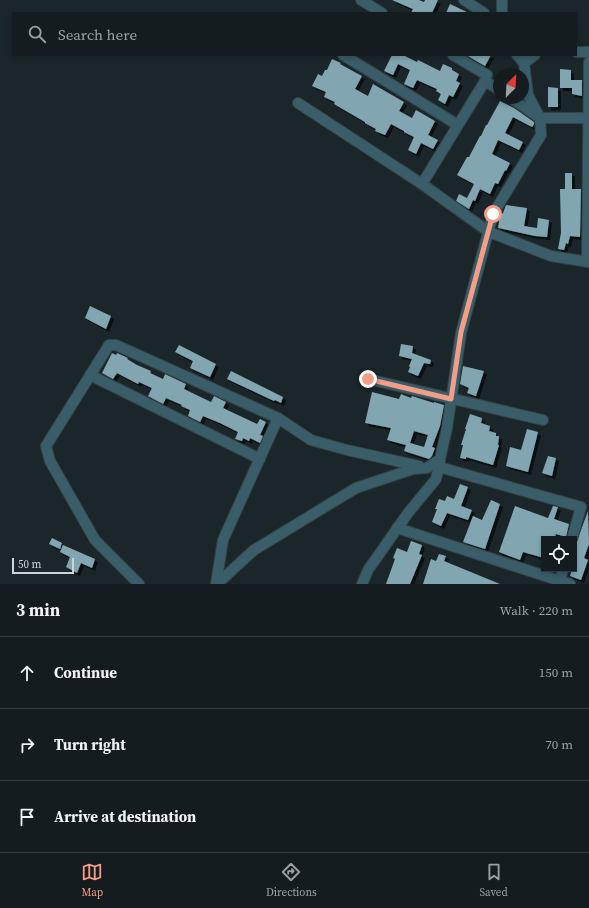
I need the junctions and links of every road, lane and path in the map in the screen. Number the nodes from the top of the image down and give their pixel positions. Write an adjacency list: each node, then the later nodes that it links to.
1 (361, 0): 4 (street)
2 (464, 0): 5 (street)
3 (502, 0): 6 (street)
4 (380, 12)
5 (482, 12)
6 (502, 12)
7 (577, 52): 8 (street)
8 (589, 52)
9 (345, 56): 21 (street)
10 (455, 56): 15 (street)
11 (518, 56): 14 (street)
12 (534, 56): 14 (street)
13 (589, 62): 20 (street)
14 (524, 63): 19 (street)
15 (485, 81): 16 (street); 21 (street)
16 (493, 86)
17 (298, 103): 22 (street)
18 (520, 104): 19 (street)
19 (540, 118): 20 (street); 23 (street)
20 (589, 118): 24 (street)
21 (458, 125): 22 (street)
22 (422, 184): 23 (street)
23 (489, 232): 24 (street); 27 (street)
24 (588, 262)
25 (90, 375): 28 (street); 30 (street); 37 (street)
26 (368, 379): 27 (street)
27 (451, 399): 29 (street); 31 (street)
28 (278, 418): 30 (street); 32 (street)
29 (543, 420)
30 (260, 459): 38 (street)
31 (440, 463): 32 (street); 33 (street); 34 (street)
32 (427, 468): 38 (street)
33 (397, 528): 36 (street); 39 (street)
34 (573, 536)
35 (563, 572): 36 (street)
36 (565, 582)
37 (138, 584)
38 (216, 584)
39 (362, 584)

